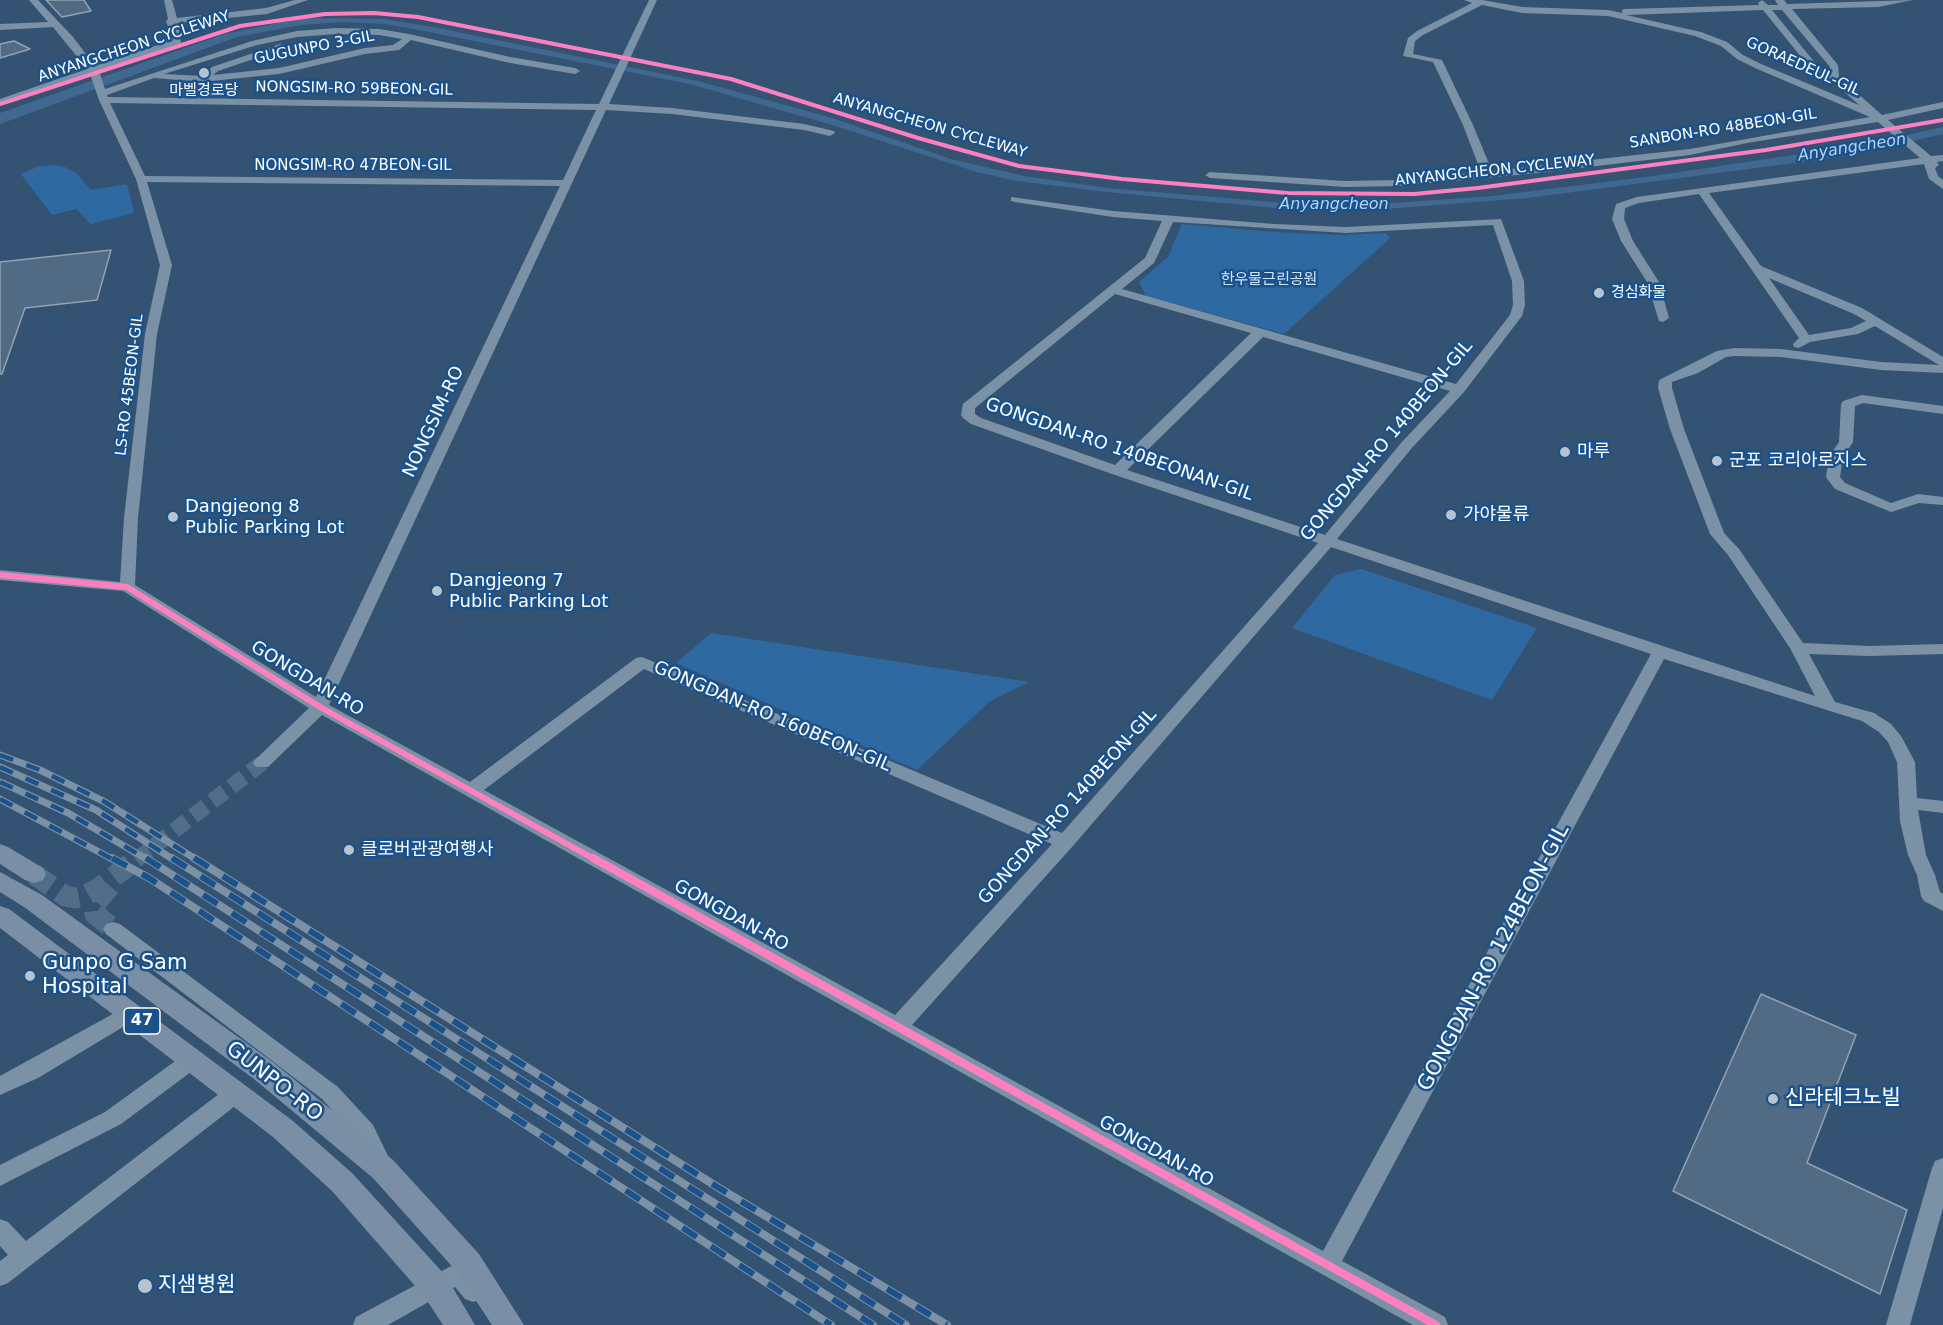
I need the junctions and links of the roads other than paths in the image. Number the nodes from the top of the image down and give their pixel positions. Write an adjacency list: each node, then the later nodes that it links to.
1 (33, 0): 14 (street)
2 (168, 0): 13 (street)
3 (304, 0): 13 (street)
4 (653, 0): 26 (street, NONGSIM-RO)
5 (1468, 0): 8 (street, GORAEDEUL-GIL)
6 (1509, 0): 11 (street)
7 (1909, 0): 9 (street)
8 (1479, 3): 11 (street, GORAEDEUL-GIL); 32 (street)
9 (1782, 3): 10 (street); 21 (street)
10 (1763, 4): 12 (street); 21 (street)
11 (1498, 6): 12 (street, GORAEDEUL-GIL)
12 (1608, 13): 27 (street, GORAEDEUL-GIL)
13 (171, 21): 18 (street)
14 (54, 24): 15 (street); 18 (street)
15 (0, 27)
16 (341, 31): 17 (street); 20 (street); 22 (street)
17 (409, 37): 19 (street); 22 (street, GUGUNPO 3-GIL)
18 (93, 70): 23 (street, LS-RO 45BEON-GIL); 24 (street)
19 (575, 71)
20 (148, 76): 22 (street, GUGUNPO 3-GIL); 23 (street)
21 (1834, 78): 27 (street)
22 (201, 79)
23 (103, 95): 26 (street, NONGSIM-RO 59BEON-GIL); 34 (street, LS-RO 45BEON-GIL)
24 (0, 102)
25 (1943, 105): 27 (street, SANBON-RO 48BEON-GIL)
26 (603, 107): 28 (street, NONGSIM-RO 59BEON-GIL); 35 (street, NONGSIM-RO)
27 (1883, 121): 30 (street); 32 (street, SANBON-RO 48BEON-GIL)
28 (830, 133)
29 (1943, 158): 30 (street)
30 (1925, 159): 31 (street); 36 (street); 37 (street)
31 (1943, 170)
32 (1487, 173): 33 (street, SANBON-RO 48BEON-GIL)
33 (1210, 175)
34 (141, 179): 35 (street, NONGSIM-RO 47BEON-GIL); 55 (street, LS-RO 45BEON-GIL)
35 (565, 183): 60 (street, NONGSIM-RO)
36 (1943, 186)
37 (1702, 191): 40 (street); 42 (street)
38 (1015, 200): 39 (street, GONGDAN-RO 140BEON-GIL)
39 (1170, 217): 41 (street, GONGDAN-RO 140BEONAN-GIL); 49 (street, GONGDAN-RO 140BEON-GIL)
40 (1758, 269): 43 (street); 45 (street)
41 (1114, 290): 44 (street); 51 (street, GONGDAN-RO 140BEONAN-GIL)
42 (1664, 318)
43 (1874, 322): 45 (street); 47 (street)
44 (1259, 333): 49 (street); 51 (street)
45 (1806, 339): 46 (street)
46 (1781, 353): 48 (street); 56 (street)
47 (1943, 362)
48 (1943, 369)
49 (1459, 389): 53 (street, GONGDAN-RO 140BEON-GIL)
50 (1943, 410): 52 (street)
51 (1117, 471): 53 (street, GONGDAN-RO 140BEONAN-GIL)
52 (1943, 501)
53 (1328, 541): 58 (street, GONGDAN-RO 140BEONAN-GIL); 65 (street, GONGDAN-RO 140BEON-GIL)
54 (0, 575): 55 (street, GONGDAN-RO)
55 (127, 586): 60 (street, GONGDAN-RO)
56 (1798, 648): 57 (street); 59 (street)
57 (1943, 649)
58 (1660, 652): 59 (street, GONGDAN-RO 140BEONAN-GIL); 82 (street, GONGDAN-RO 124BEON-GIL)
59 (1828, 706): 63 (street, GONGDAN-RO 140BEONAN-GIL)
60 (320, 707): 61 (street, NONGSIM-RO); 62 (street, GONGDAN-RO)
61 (262, 763)
62 (471, 790): 65 (street, GONGDAN-RO 160BEON-GIL); 73 (street, GONGDAN-RO)
63 (1909, 803): 64 (street); 69 (street, GONGDAN-RO 140BEONAN-GIL)
64 (1943, 807)
65 (1065, 842): 73 (street, GONGDAN-RO 140BEON-GIL)
66 (0, 853): 67 (main road)
67 (34, 874)
68 (0, 881): 78 (main road, GUNPO-RO / 47)
69 (1943, 904)
70 (2, 919): 72 (main road, GUNPO-RO / 47)
71 (113, 929): 78 (street)
72 (131, 1012): 74 (main road, GUNPO-RO / 47); 75 (street)
73 (898, 1025): 82 (street, GONGDAN-RO)
74 (192, 1060): 76 (main road, GUNPO-RO / 47); 79 (street)
75 (0, 1086)
76 (236, 1093): 81 (street); 84 (main road, GUNPO-RO / 47)
77 (1943, 1168): 90 (street)
78 (383, 1169): 85 (main road, GUNPO-RO / 47)
79 (0, 1176)
80 (0, 1229): 81 (street)
81 (24, 1256): 83 (street)
82 (1328, 1265): 89 (street, GONGDAN-RO)
83 (0, 1275)
84 (435, 1286): 85 (street); 86 (street); 87 (main road, GUNPO-RO / 47)
85 (492, 1299): 88 (main road, GUNPO-RO / 47)
86 (365, 1325)
87 (460, 1325)
88 (509, 1325)
89 (1436, 1325)
90 (1898, 1325)

